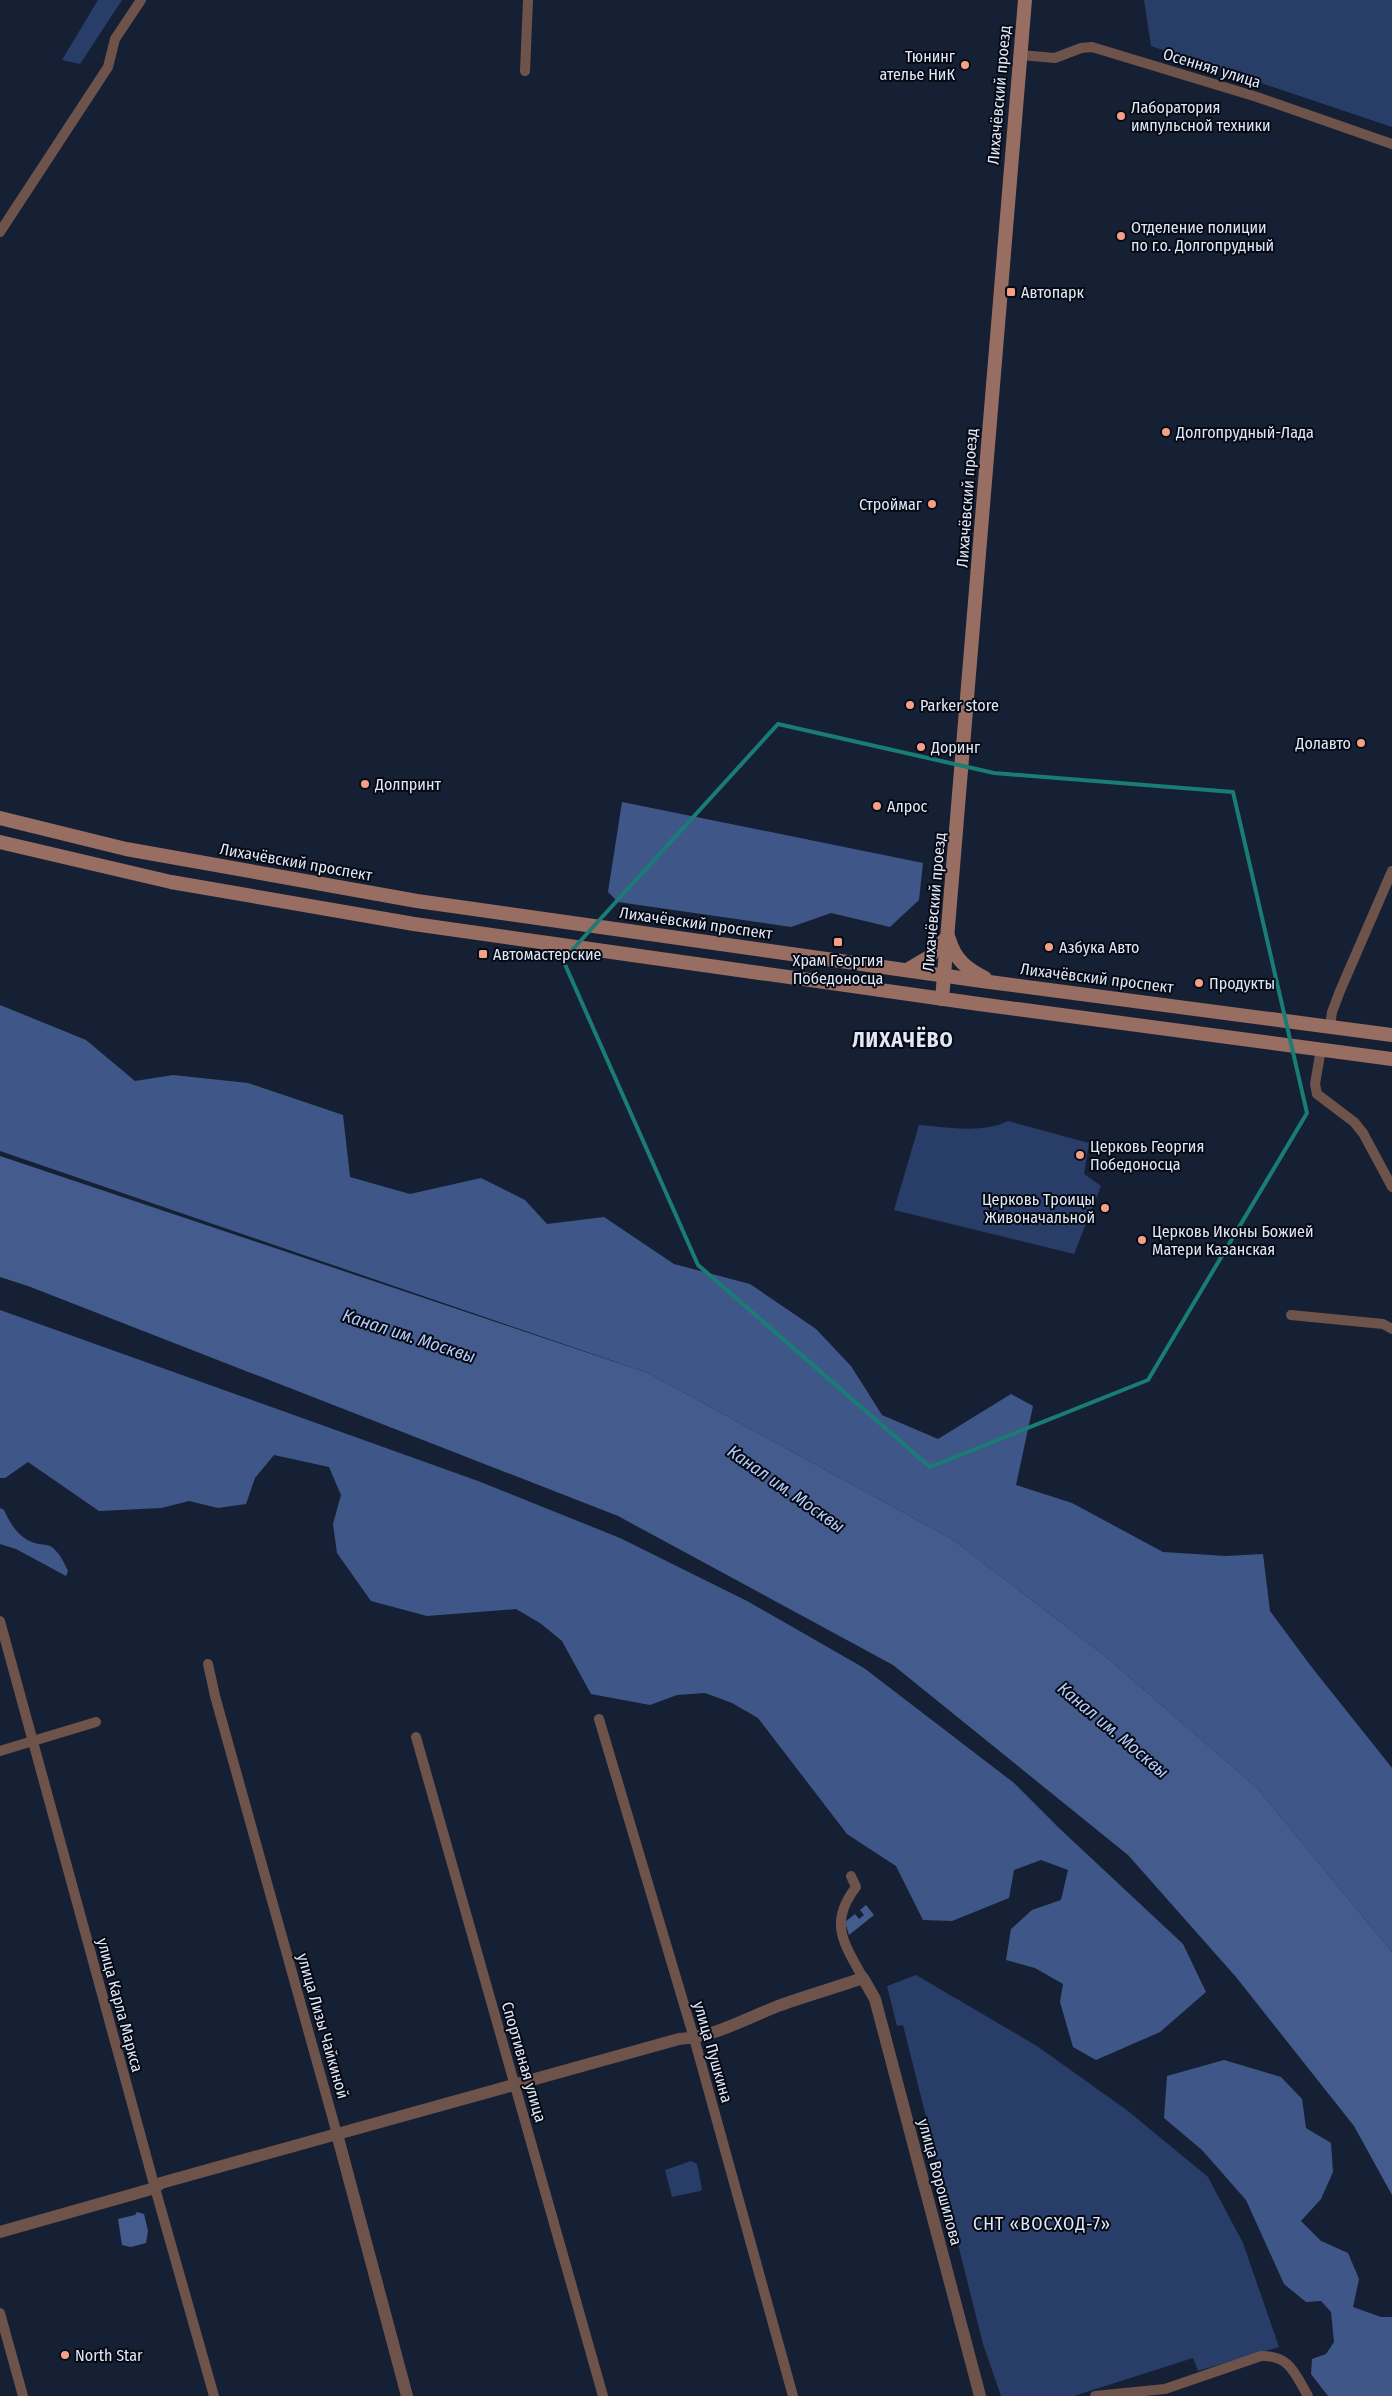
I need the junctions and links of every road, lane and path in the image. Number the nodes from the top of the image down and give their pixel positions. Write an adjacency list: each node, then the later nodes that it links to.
1 (141, 0): 7 (street)
2 (528, 0): 5 (street)
3 (1024, 0): 4 (main road, Лихачёвский проезд)
4 (1020, 54): 6 (street, Осенняя улица); 11 (main road, Лихачёвский проезд)
5 (525, 71)
6 (1392, 144)
7 (0, 232)
8 (0, 818): 12 (main road, Лихачёвский проспект)
9 (0, 842): 15 (main road)
10 (1392, 871): 16 (street)
11 (948, 936): 12 (main road); 13 (main road, Лихачёвский проезд); 14 (main road)
12 (907, 970): 13 (main road, Лихачёвский проспект)
13 (945, 976): 14 (main road, Лихачёвский проспект); 15 (main road, Лихачёвский проезд)
14 (992, 982): 16 (main road, Лихачёвский проспект)
15 (942, 999): 18 (main road)
16 (1330, 1026): 17 (main road, Лихачёвский проспект)
17 (1392, 1035)
18 (1321, 1049): 19 (main road); 20 (street)
19 (1392, 1059)
20 (1392, 1187)
21 (1291, 1315): 22 (street)
22 (1392, 1329)
23 (0, 1621): 28 (street, улица Карла Маркса)
24 (208, 1664): 34 (street, улица Лизы Чайкиной)
25 (599, 1718): 32 (street, улица Пушкина)
26 (96, 1722): 28 (street)
27 (416, 1737): 33 (street, Спортивная улица)
28 (33, 1742): 29 (street); 35 (street, улица Карла Маркса)
29 (0, 1751)
30 (851, 1876): 31 (street)
31 (862, 1978): 32 (street); 44 (street, улица Ворошилова)
32 (694, 2038): 33 (street); 43 (street, улица Пушкина)
33 (515, 2084): 34 (street); 42 (street, Спортивная улица)
34 (336, 2134): 35 (street); 41 (street, улица Лизы Чайкиной)
35 (155, 2188): 36 (street); 40 (street, улица Карла Маркса)
36 (0, 2232)
37 (0, 2312): 39 (street)
38 (1166, 2392): 45 (street); 46 (street)
39 (23, 2396)
40 (214, 2396)
41 (407, 2396)
42 (603, 2396)
43 (792, 2396)
44 (980, 2396)
45 (1095, 2396)
46 (1308, 2396)

